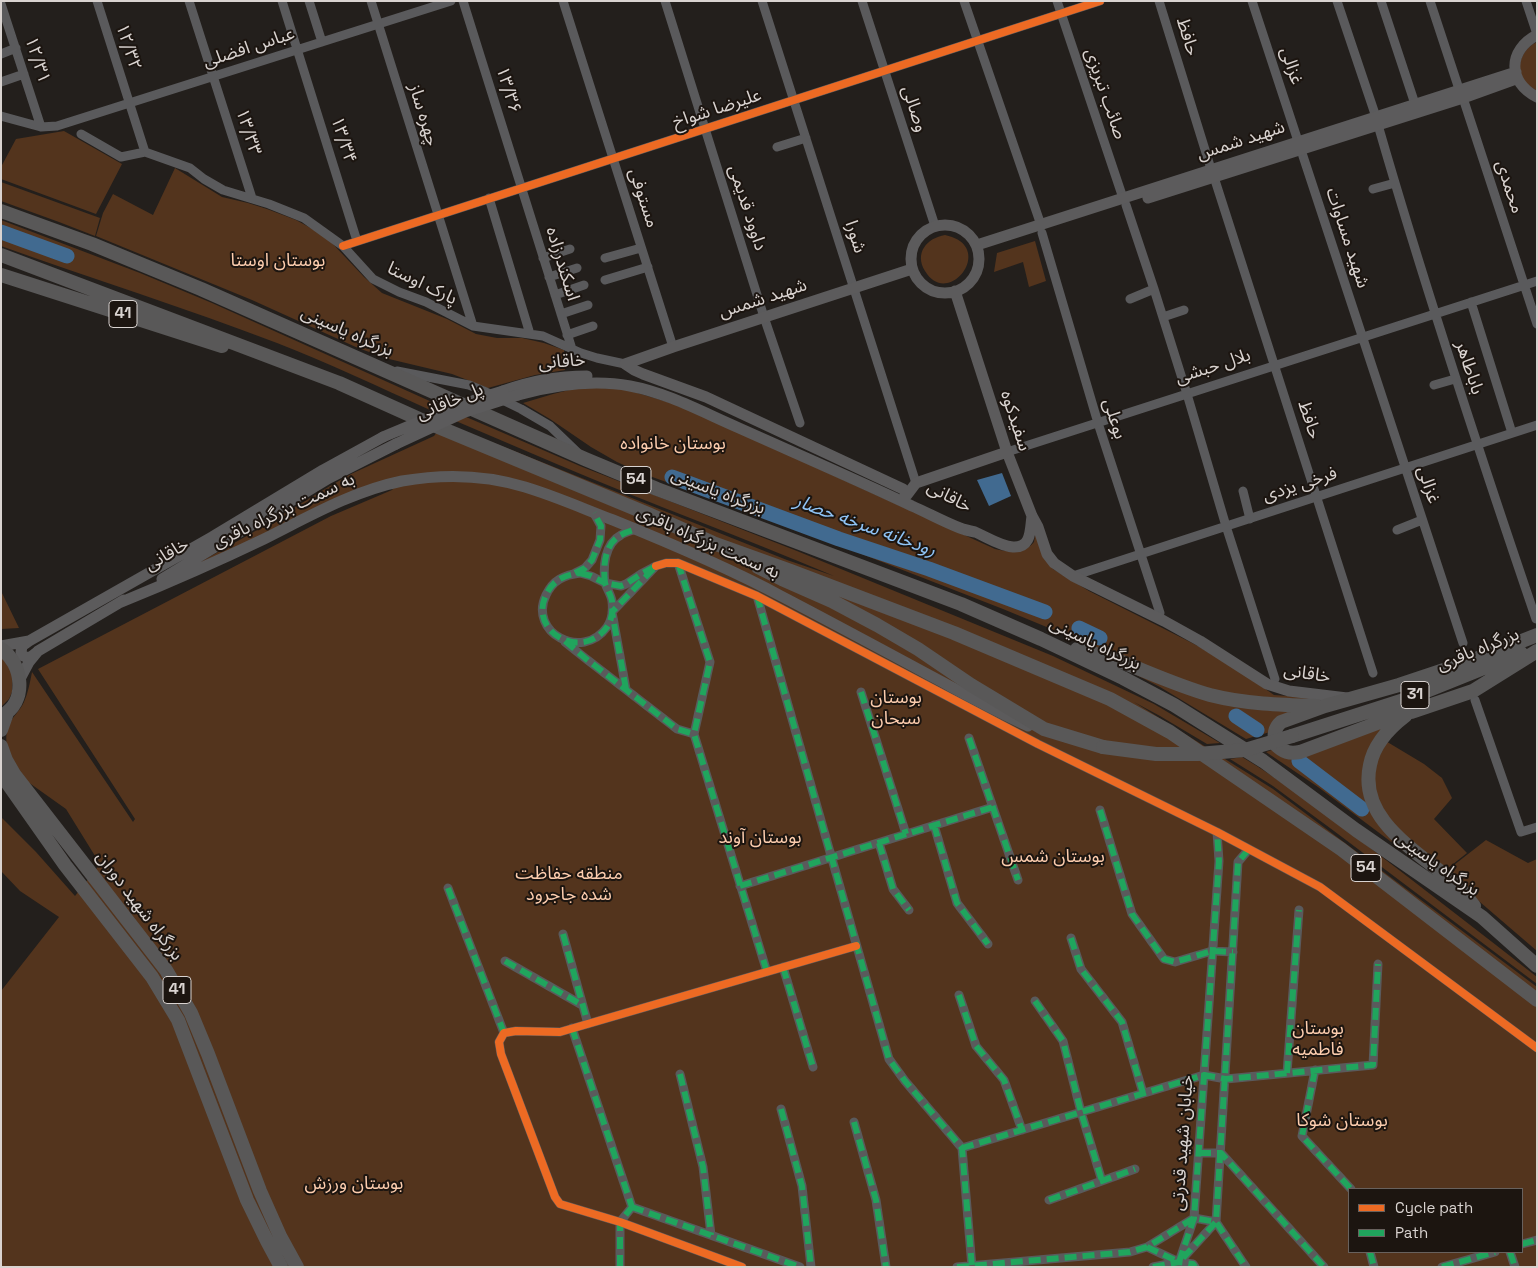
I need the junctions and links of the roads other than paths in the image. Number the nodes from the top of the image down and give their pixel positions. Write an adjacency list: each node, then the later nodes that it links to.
1 (97, 1): 38 (street, ۱۲/۳۲)
2 (189, 1): 33 (street, ۱۳/۳۳)
3 (282, 1): 28 (street, ۱۳/۳۴)
4 (309, 1): 26 (street)
5 (371, 1): 23 (street, چهره ساز)
6 (451, 1): 23 (street, عباس افضلی)
7 (463, 1): 52 (street, ۱۳/۳۶)
8 (563, 1): 49 (street, مستوفی)
9 (665, 1): 43 (street, داوود قدیمی)
10 (762, 1): 37 (street, شورا)
11 (862, 1): 30 (street, وصالی)
12 (964, 1): 25 (street, بوعلی)
13 (1057, 1): 22 (street, صائب تبریزی)
14 (1100, 1): 22 (street, علیرضا شواخ)
15 (1159, 1): 50 (street, حافظ)
16 (1252, 1): 46 (street, غزالی)
17 (1337, 1): 41 (street, باباطاهر)
18 (1381, 1): 39 (street)
19 (1430, 1): 35 (street, محمدی)
20 (1526, 1): 24 (street)
21 (1, 4): 27 (street, ۱۲/۳۱)
22 (1061, 14): 25 (street, علیرضا شواخ); 56 (street, صائب تبریزی)
23 (378, 24): 26 (street, عباس افضلی); 58 (street, چهره ساز)
24 (1537, 34): 32 (main road)
25 (977, 41): 30 (street, علیرضا شواخ); 60 (street, بوعلی)
26 (322, 42): 28 (street, عباس افضلی)
27 (16, 48): 29 (street); 31 (street, ۱۲/۳۱)
28 (297, 50): 33 (street, عباس افضلی); 61 (street, ۱۳/۳۴)
29 (1, 54)
30 (884, 70): 37 (street, علیرضا شواخ); 59 (street, وصالی)
31 (24, 74): 34 (street); 42 (street, ۱۲/۳۱)
32 (1516, 75): 35 (main road, شهید شمس); 36 (main road)
33 (213, 77): 38 (street, عباس افضلی); 54 (street, ۱۳/۳۳)
34 (1, 82)
35 (1461, 94): 39 (main road, شهید شمس); 41 (main road, شهید شمس); 77 (street, محمدی)
36 (1537, 97)
37 (794, 100): 43 (street, علیرضا شواخ); 45 (street, شورا)
38 (129, 104): 42 (street, عباس افضلی); 48 (street, ۱۲/۳۲)
39 (1415, 104): 41 (main road, شهید شمس)
40 (1, 116): 42 (street, عباس افضلی)
41 (1377, 121): 46 (main road, شهید شمس); 51 (street, باباطاهر)
42 (41, 127)
43 (705, 128): 49 (street, علیرضا شواخ); 88 (street, داوود قدیمی)
44 (81, 134): 48 (street)
45 (806, 138): 47 (street); 78 (street, شورا)
46 (1300, 145): 50 (main road, شهید شمس); 95 (street, شهید مساوات)
47 (777, 147)
48 (144, 152): 54 (street, پارک اوستا)
49 (613, 158): 52 (street, علیرضا شواخ); 63 (street, مستوفی)
50 (1213, 173): 56 (main road, شهید شمس); 100 (street, حافظ)
51 (1395, 183): 53 (street); 87 (street, باباطاهر)
52 (521, 188): 55 (street, علیرضا شواخ); 67 (street, اسکندرزاده)
53 (1373, 189)
54 (252, 198): 62 (street, پارک اوستا)
55 (489, 198): 58 (street, علیرضا شواخ); 93 (street)
56 (1125, 201): 60 (main road, شهید شمس); 79 (street, صائب تبریزی)
57 (1, 211): 101 (highway, بزرگراه یاسینی / 54)
58 (438, 215): 61 (street, علیرضا شواخ); 91 (street, چهره ساز)
59 (934, 226): 65 (main road); 71 (main road)
60 (1041, 229): 65 (main road, شهید شمس); 108 (street, بوعلی)
61 (357, 241): 62 (street, علیرضا شواخ)
62 (343, 246): 91 (street, پارک اوستا)
63 (642, 248): 68 (street); 70 (street, مستوفی)
64 (570, 249): 67 (street)
65 (978, 249): 80 (main road)
66 (1, 255): 96 (highway, 54)
67 (543, 258): 73 (street, اسکندرزاده)
68 (605, 258)
69 (577, 268): 73 (street)
70 (648, 268): 74 (street); 97 (street, مستوفی)
71 (912, 269): 78 (main road, شهید شمس); 80 (main road)
72 (1, 275): 96 (highway, 41)
73 (549, 277): 81 (street, اسکندرزاده)
74 (605, 280)
75 (1537, 281): 77 (street, بلال حبشی)
76 (584, 285): 81 (street)
77 (1524, 285): 83 (street, بلال حبشی); 90 (street, محمدی)
78 (854, 288): 88 (main road, شهید شمس); 117 (street, شورا)
79 (1154, 290): 82 (street); 89 (street, صائب تبریزی)
80 (955, 291): 114 (main road, سفیدکوه)
81 (554, 294): 86 (street, اسکندرزاده)
82 (1130, 299)
83 (1471, 302): 87 (street, بلال حبشی); 110 (street)
84 (588, 305): 86 (street)
85 (1184, 310): 89 (street)
86 (561, 314): 94 (street, اسکندرزاده)
87 (1434, 314): 95 (street, بلال حبشی); 102 (street, باباطاهر)
88 (764, 317): 97 (main road, شهید شمس); 107 (street, داوود قدیمی)
89 (1163, 317): 105 (street, صائب تبریزی)
90 (1537, 324)
91 (473, 326): 93 (street, پارک اوستا)
92 (593, 326): 94 (street)
93 (530, 334): 98 (street, پارک اوستا)
94 (567, 335): 98 (street, اسکندرزاده)
95 (1362, 337): 100 (street, بلال حبشی); 116 (street, غزالی)
96 (246, 347): 129 (highway, 54)
97 (673, 347): 99 (main road, شهید شمس)
98 (572, 349): 99 (street, پارک اوستا)
99 (626, 364): 119 (main road)
100 (1274, 366): 105 (street, بلال حبشی); 120 (street, حافظ)
101 (378, 367): 115 (highway, بزرگراه یاسینی / 54); 115 (street)
102 (1455, 379): 103 (street); 113 (street, باباطاهر)
103 (1434, 385)
104 (503, 391): 111 (main road, پل خاقانی, bridge); 119 (main road, خاقانی)
105 (1187, 394): 108 (street, بلال حبشی); 125 (street, صائب تبریزی)
106 (518, 395): 112 (main road, پل خاقانی, bridge); 128 (main road, خاقانی)
107 (800, 423)
108 (1098, 423): 114 (street, بلال حبشی); 130 (street, بوعلی)
109 (1537, 425): 110 (street, فرخی یزدی)
110 (1512, 433): 113 (street, فرخی یزدی)
111 (384, 437): 145 (main road, خاقانی)
112 (396, 444): 138 (main road, خاقانی)
113 (1477, 445): 116 (street, فرخی یزدی); 141 (street, باباطاهر)
114 (1007, 452): 117 (main road, بلال حبشی); 122 (main road, سفیدکوه)
115 (584, 459): 143 (highway, بزرگراه یاسینی / 54)
116 (1405, 468): 120 (street, فرخی یزدی); 124 (street, غزالی)
117 (916, 483): 119 (main road)
118 (1243, 491): 123 (street)
119 (907, 495): 128 (main road, خاقانی)
120 (1316, 497): 123 (street, فرخی یزدی); 151 (street, حافظ)
121 (594, 513): 126 (main road, به سمت بزرگراه باقری); 134 (street); 138 (main road, به سمت بزرگراه باقری)
122 (1032, 516): 128 (main road); 131 (main road, سفیدکوه)
123 (1250, 518): 125 (street, فرخی یزدی)
124 (1422, 520): 127 (street); 146 (street, غزالی)
125 (1226, 526): 130 (street, فرخی یزدی); 153 (street, صائب تبریزی)
126 (636, 529): 136 (street); 161 (main road, به سمت بزرگراه باقری)
127 (1397, 530)
128 (975, 532)
129 (714, 543): 161 (highway); 194 (highway, 54)
130 (1140, 554): 135 (street, فرخی یزدی); 140 (street, بوعلی)
131 (1049, 559): 135 (main road, خاقانی)
132 (678, 563): 133 (street); 137 (street); 163 (street)
133 (656, 566): 136 (street); 139 (street)
134 (572, 574): 136 (street); 144 (street)
135 (1073, 576): 156 (main road, خاقانی)
136 (605, 583): 139 (street)
137 (757, 596): 171 (street); 175 (street)
138 (119, 603): 149 (main road, خاقانی)
139 (612, 612): 144 (street); 154 (street)
140 (1160, 613)
141 (1536, 618)
142 (1537, 635): 156 (highway, بزرگراه باقری / 31)
143 (1041, 639): 158 (highway); 181 (highway, بزرگراه یاسینی / 54)
144 (563, 640): 154 (street)
145 (29, 641): 147 (main road, خاقانی); 149 (main road)
146 (1463, 644)
147 (1, 647): 152 (highway)
148 (1537, 647): 161 (highway, بزرگراه باقری / 31, bridge)
149 (38, 651): 152 (main road, خاقانی)
150 (1537, 651): 159 (highway)
151 (1373, 673)
152 (20, 679): 160 (highway)
153 (1275, 679)
154 (626, 689): 163 (street)
155 (861, 692): 172 (street)
156 (1353, 699): 158 (highway, بزرگراه باقری / 31)
157 (1475, 700): 170 (street)
158 (1325, 706): 159 (highway)
159 (1411, 712): 181 (highway)
160 (4, 714): 162 (highway)
161 (1044, 729)
162 (1, 730)
163 (694, 734): 177 (street)
164 (969, 738): 167 (street)
165 (1, 746): 236 (highway, بزرگراه شهید دوران / 41)
166 (1, 774): 235 (highway, بزرگراه شهید دوران / 41)
167 (993, 807): 169 (street); 176 (street)
168 (1100, 810): 186 (street)
169 (934, 825): 172 (street); 184 (street)
170 (1537, 827)
171 (1218, 832): 174 (street); 186 (street, خیابان شهید قدرتی)
172 (906, 834): 173 (street)
173 (879, 842): 175 (street); 179 (street)
174 (1249, 849): 187 (street); 200 (street)
175 (831, 858): 177 (street); 185 (street)
176 (1018, 880)
177 (740, 886): 192 (street)
178 (448, 888): 199 (street)
179 (909, 910)
180 (1298, 910): 203 (street)
181 (1482, 917): 190 (highway, بزرگراه یاسینی / 54)
182 (563, 934): 196 (street)
183 (1071, 938): 207 (street)
184 (988, 944)
185 (856, 946): 191 (street); 212 (street)
186 (1212, 951): 187 (street); 205 (street, خیابان شهید قدرتی)
187 (1233, 952): 206 (street)
188 (505, 961): 196 (street)
189 (1378, 964): 202 (street)
190 (1537, 966)
191 (783, 967): 192 (street); 201 (street)
192 (766, 972): 197 (street)
193 (959, 995): 211 (street)
194 (1537, 1000)
195 (1035, 1001): 209 (street)
196 (582, 1005): 197 (street)
197 (588, 1024): 198 (street)
198 (572, 1028): 199 (street); 219 (street)
199 (504, 1033): 221 (street)
200 (1537, 1048)
201 (813, 1067)
202 (1315, 1070): 203 (street); 217 (street)
203 (1287, 1072): 206 (street)
204 (680, 1074): 223 (street)
205 (1204, 1075): 206 (street); 207 (street); 213 (street, خیابان شهید قدرتی)
206 (1226, 1079): 214 (street)
207 (1144, 1093): 209 (street)
208 (781, 1109): 240 (street)
209 (1081, 1112): 211 (street); 216 (street)
210 (854, 1122): 241 (street)
211 (1022, 1130): 212 (street)
212 (962, 1148): 233 (street)
213 (1198, 1153): 214 (street); 220 (street, خیابان شهید قدرتی)
214 (1220, 1153): 222 (street); 246 (street)
215 (1135, 1169): 216 (street)
216 (1102, 1181): 218 (street)
217 (1350, 1188)
218 (1049, 1200)
219 (632, 1207): 221 (street); 223 (street)
220 (1194, 1218): 222 (street); 226 (street); 230 (street, خیابان شهید قدرتی)
221 (620, 1222): 237 (street); 238 (street)
222 (1216, 1222): 230 (street); 245 (street)
223 (711, 1236): 231 (street)
224 (1537, 1240): 225 (street)
225 (1523, 1244)
226 (1146, 1247): 230 (street); 232 (street)
227 (1370, 1253): 247 (street)
228 (1491, 1253): 234 (street)
229 (1510, 1253): 248 (street)
230 (1179, 1262): 243 (street); 244 (street)
231 (774, 1263): 239 (street)
232 (1019, 1264): 233 (street)
233 (972, 1266): 242 (street)
234 (1445, 1266)
235 (281, 1267)
236 (297, 1267)
237 (620, 1267)
238 (742, 1267)
239 (800, 1267)
240 (811, 1267)
241 (886, 1267)
242 (958, 1267)
243 (1153, 1267)
244 (1195, 1267)
245 (1246, 1267)
246 (1324, 1267)
247 (1374, 1267)
248 (1515, 1267)

